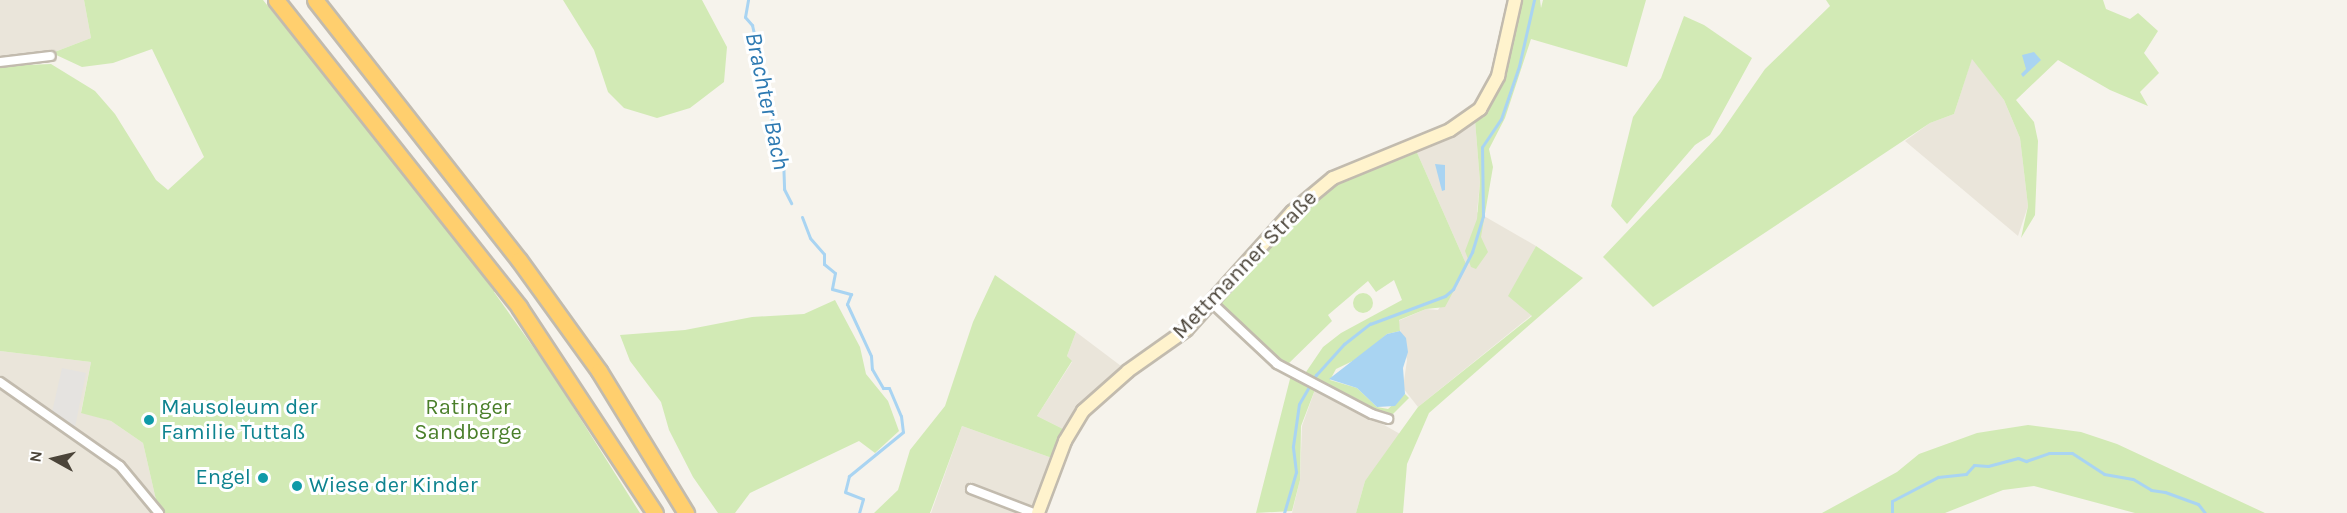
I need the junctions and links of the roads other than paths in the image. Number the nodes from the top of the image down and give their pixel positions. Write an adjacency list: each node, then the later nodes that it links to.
1 (276, 0): 10 (highway)
2 (315, 0): 12 (highway)
3 (1515, 0): 6 (main road, Mettmanner Straße)
4 (51, 56): 5 (street)
5 (0, 62)
6 (1212, 303): 8 (street); 13 (main road, Mettmanner Straße)
7 (0, 382): 11 (street)
8 (1388, 419)
9 (971, 489): 13 (street)
10 (653, 510)
11 (159, 513)
12 (686, 513)
13 (1036, 513)

